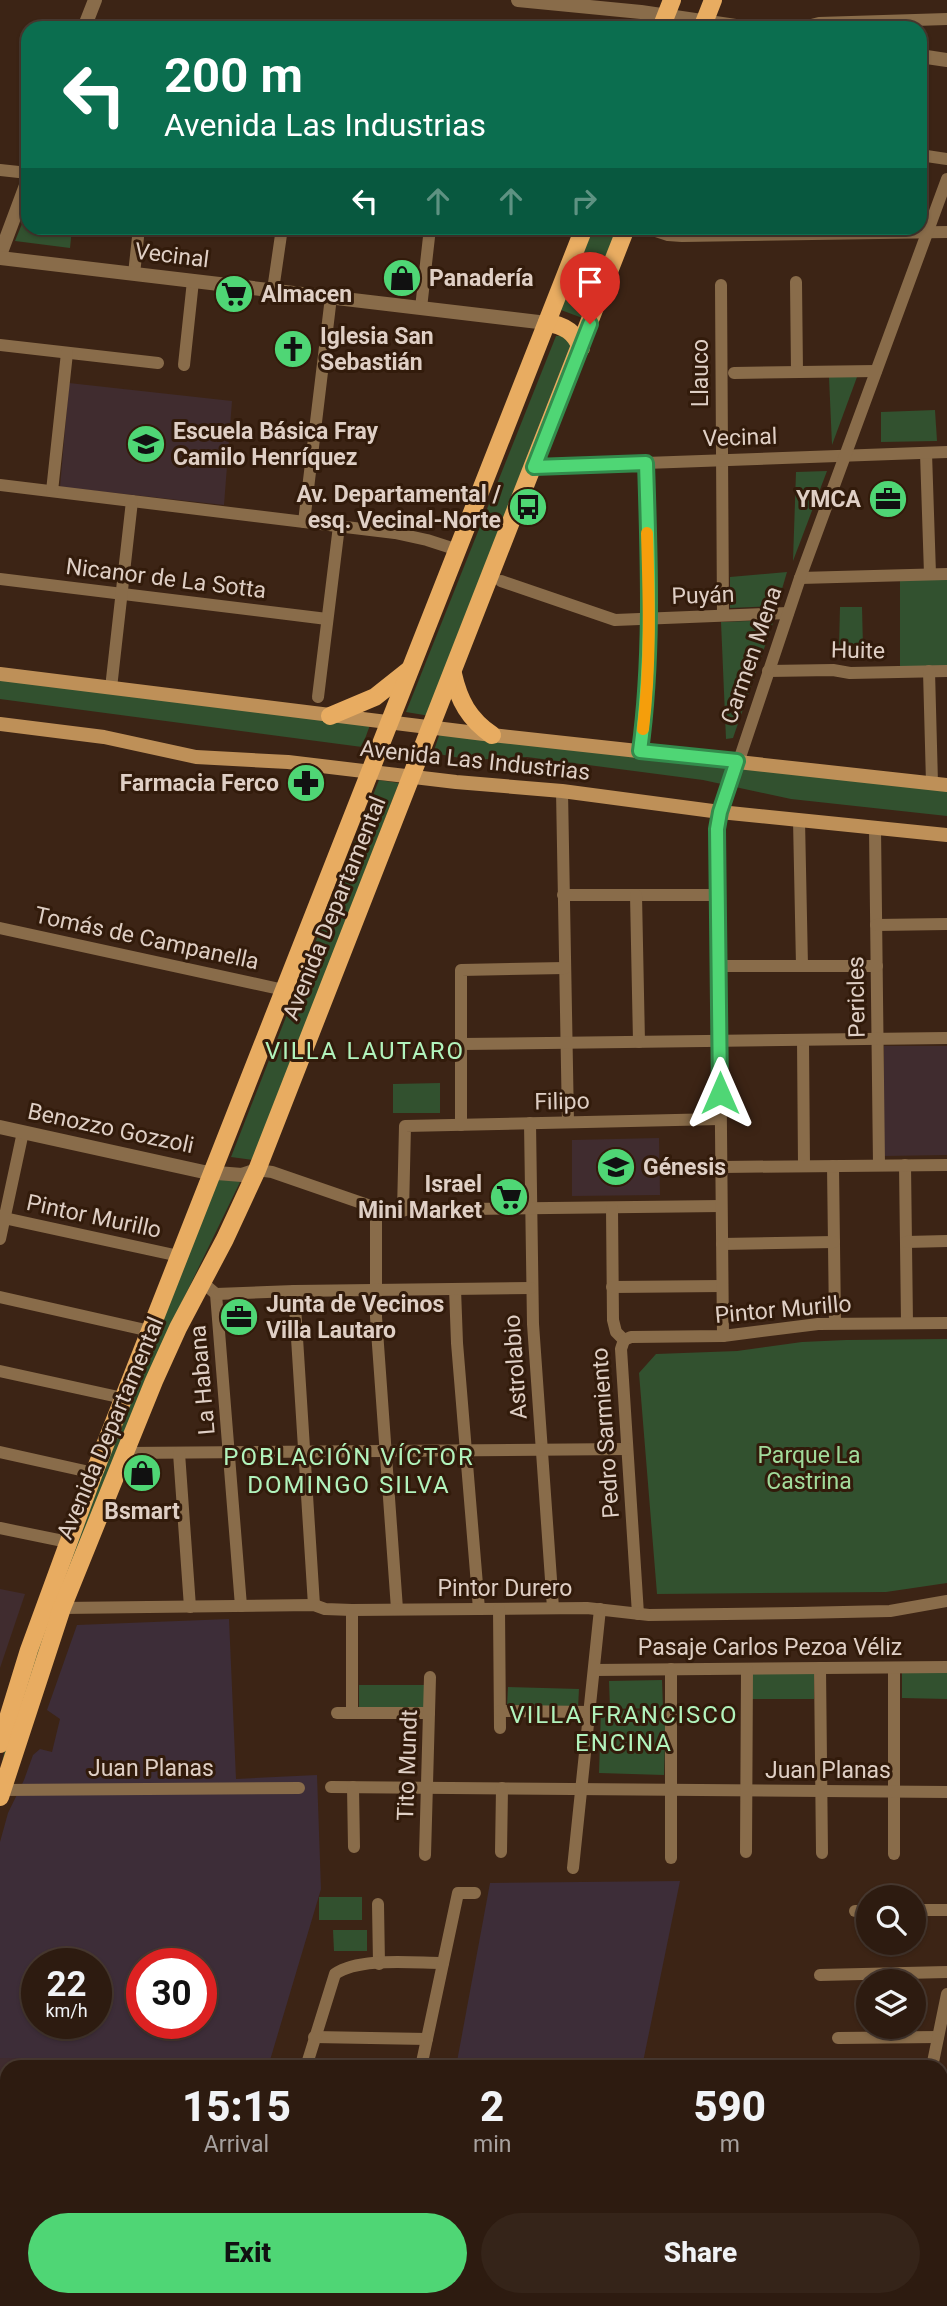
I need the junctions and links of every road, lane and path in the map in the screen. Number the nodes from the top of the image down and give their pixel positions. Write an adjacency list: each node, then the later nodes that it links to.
1 (95, 0): 7 (street)
2 (518, 0): 4 (street)
3 (713, 0): 9 (main road)
4 (589, 3): 5 (street)
5 (666, 14): 8 (street)
6 (947, 19): 10 (street)
7 (87, 21)
8 (693, 21)
9 (705, 21)
10 (883, 21)
11 (927, 57): 12 (street)
12 (947, 60)
13 (927, 156): 14 (street)
14 (947, 159)
15 (0, 170): 16 (street)
16 (21, 172)
17 (947, 179): 20 (street, Carmen Mena)
18 (21, 199): 27 (street)
19 (947, 232): 20 (street)
20 (927, 233)
21 (138, 235): 28 (street)
22 (281, 235): 32 (street)
23 (429, 235): 34 (street)
24 (581, 235): 35 (main road, Avenida Departamental)
25 (623, 235): 37 (main road, Avenida Departamental)
26 (926, 235): 41 (street, Carmen Mena)
27 (0, 256): 28 (street, Vecinal)
28 (134, 274): 29 (street, Vecinal)
29 (193, 281): 32 (street, Vecinal); 40 (street)
30 (796, 282): 42 (street)
31 (721, 285): 47 (street, Llauco)
32 (273, 290): 33 (street, Vecinal)
33 (331, 297): 34 (street, Vecinal); 53 (street)
34 (421, 308): 35 (street, Vecinal)
35 (547, 323): 37 (main road); 55 (main road, Avenida Departamental)
36 (0, 345): 38 (street)
37 (581, 348): 49 (main road, Avenida Departamental)
38 (68, 352): 39 (street); 51 (street)
39 (158, 363)
40 (184, 365)
41 (876, 371): 42 (street); 46 (street, Carmen Mena)
42 (797, 372): 43 (street)
43 (734, 373)
44 (947, 452): 45 (street, Vecinal)
45 (926, 453): 46 (street, Vecinal); 56 (street)
46 (844, 456): 47 (street, Vecinal); 58 (street, Carmen Mena)
47 (722, 461): 48 (street, Vecinal); 63 (street, Llauco)
48 (646, 463): 49 (street, Vecinal); 64 (street)
49 (534, 467): 71 (main road, Avenida Departamental)
50 (0, 485): 51 (street)
51 (52, 491): 52 (street)
52 (132, 501): 53 (street); 61 (street)
53 (304, 522): 54 (street)
54 (338, 526): 55 (street); 65 (street)
55 (458, 550): 66 (main road, Avenida Departamental)
56 (930, 574): 57 (street); 58 (street)
57 (947, 574)
58 (800, 578): 62 (street, Carmen Mena)
59 (0, 579): 61 (street, Nicanor de La Sotta)
60 (501, 581): 64 (street, Puyán)
61 (122, 594): 65 (street, Nicanor de La Sotta); 72 (street)
62 (788, 613): 63 (street, Puyán); 67 (street, Carmen Mena)
63 (723, 615): 64 (street, Puyán)
64 (649, 618): 79 (street)
65 (327, 619): 73 (street)
66 (412, 668): 74 (main road); 75 (main road, Avenida Departamental)
67 (768, 671): 68 (street, Huite); 80 (street, Carmen Mena)
68 (929, 671): 69 (street, Huite); 83 (street)
69 (947, 671)
70 (0, 674): 72 (main road, Avenida Las Industrias)
71 (453, 674): 77 (main road, Avenida Departamental); 78 (main road)
72 (111, 688): 74 (main road, Avenida Las Industrias)
73 (318, 697)
74 (330, 716): 75 (main road, Avenida Las Industrias)
75 (390, 723): 77 (main road, Avenida Las Industrias); 81 (main road, Avenida Departamental)
76 (0, 724): 81 (main road, Avenida Las Industrias)
77 (432, 728): 78 (main road, Avenida Las Industrias); 82 (main road, Avenida Departamental)
78 (492, 735): 79 (main road, Avenida Las Industrias)
79 (640, 751): 80 (main road, Avenida Las Industrias)
80 (737, 761): 83 (main road, Avenida Las Industrias); 85 (street, Carmen Mena)
81 (371, 771): 82 (main road, Avenida Las Industrias); 99 (main road, Avenida Departamental)
82 (412, 777): 84 (main road, Avenida Las Industrias); 119 (main road, Avenida Departamental)
83 (940, 784)
84 (562, 791): 85 (main road, Avenida Las Industrias); 89 (street)
85 (720, 812): 86 (main road, Avenida Las Industrias); 91 (street, Carmen Mena)
86 (799, 820): 87 (main road, Avenida Las Industrias); 96 (street)
87 (875, 828): 88 (main road, Avenida Las Industrias); 93 (street, Pericles)
88 (947, 835)
89 (564, 895): 90 (street); 98 (street)
90 (636, 895): 91 (street); 104 (street)
91 (718, 895): 95 (street, Carmen Mena)
92 (947, 924): 93 (street)
93 (876, 925): 97 (street, Pericles)
94 (0, 928): 99 (street, Tomás de Campanella)
95 (719, 966): 96 (street); 103 (street, Carmen Mena)
96 (802, 966): 97 (street)
97 (877, 966): 101 (street, Pericles)
98 (565, 968): 105 (street); 106 (street)
99 (284, 989): 120 (main road, Avenida Departamental)
100 (947, 1038): 101 (street)
101 (877, 1039): 102 (street); 113 (street, Pericles)
102 (803, 1040): 103 (street); 116 (street)
103 (720, 1041): 104 (street); 107 (street, Carmen Mena)
104 (639, 1042): 105 (street)
105 (566, 1043): 106 (street); 108 (street)
106 (461, 1044): 110 (street)
107 (720, 1119): 108 (street, Filipo); 118 (street, Carmen Mena)
108 (568, 1122): 109 (street, Filipo)
109 (530, 1123): 110 (street, Filipo); 124 (street, Astrolabio)
110 (461, 1125): 125 (street, Filipo)
111 (0, 1127): 112 (street, Benozzo Gozzoli)
112 (23, 1132): 120 (street, Benozzo Gozzoli); 126 (street)
113 (879, 1165): 114 (street); 117 (street)
114 (905, 1165): 115 (street); 130 (street)
115 (947, 1165)
116 (804, 1166): 117 (street); 118 (street)
117 (833, 1166): 129 (street)
118 (721, 1167): 121 (street, Carmen Mena)
119 (257, 1170): 120 (street, Benozzo Gozzoli); 123 (street, Benozzo Gozzoli); 133 (main road, Avenida Departamental)
120 (212, 1172): 132 (main road, Avenida Departamental)
121 (721, 1206): 122 (street, Benozzo Gozzoli); 131 (street, Carmen Mena)
122 (611, 1208): 124 (street, Benozzo Gozzoli); 135 (street, Pedro Sarmiento)
123 (376, 1209): 125 (street, Benozzo Gozzoli); 138 (street)
124 (533, 1209): 125 (street, Benozzo Gozzoli); 136 (street, Astrolabio)
125 (403, 1210)
126 (2, 1217): 127 (street); 132 (street, Pintor Murillo)
127 (0, 1239)
128 (947, 1241): 130 (street)
129 (834, 1242): 131 (street); 142 (street)
130 (906, 1242): 143 (street)
131 (722, 1244): 134 (street, Carmen Mena)
132 (179, 1256): 145 (main road, Avenida Departamental)
133 (202, 1282): 140 (street, La Habana); 157 (main road, Avenida Departamental)
134 (722, 1286): 135 (street, Pintor Murillo); 146 (street, Carmen Mena)
135 (612, 1287): 147 (street, Pedro Sarmiento)
136 (531, 1288): 137 (street); 152 (street, Astrolabio)
137 (455, 1289): 138 (street); 151 (street)
138 (375, 1290): 139 (street); 153 (street)
139 (294, 1291): 140 (street); 156 (street)
140 (216, 1294): 155 (street, La Habana)
141 (0, 1297): 145 (street)
142 (835, 1323): 143 (street, Pintor Murillo); 146 (street, Pintor Murillo)
143 (907, 1323): 144 (street, Pintor Murillo)
144 (947, 1323)
145 (150, 1331): 149 (main road, Avenida Departamental)
146 (723, 1336): 147 (street, Pintor Murillo)
147 (624, 1340): 150 (street, Pedro Sarmiento)
148 (0, 1371): 149 (street)
149 (123, 1398): 159 (main road, Avenida Departamental)
150 (627, 1449): 152 (street); 172 (street, Pedro Sarmiento)
151 (467, 1450): 152 (street); 153 (street); 169 (street)
152 (542, 1450): 167 (street, Astrolabio)
153 (385, 1451): 156 (street); 168 (street)
154 (0, 1452): 159 (street)
155 (229, 1452): 156 (street); 158 (street); 164 (street, La Habana)
156 (304, 1452): 163 (street)
157 (125, 1453): 158 (street); 166 (main road, Avenida Departamental)
158 (179, 1453): 165 (street)
159 (94, 1473): 161 (main road, Avenida Departamental)
160 (0, 1528): 161 (street)
161 (68, 1542): 187 (main road, Avenida Departamental)
162 (947, 1601): 172 (street, Pintor Durero)
163 (314, 1605): 164 (street, Pintor Durero); 173 (street, Pintor Durero)
164 (241, 1606): 165 (street, Pintor Durero)
165 (190, 1607): 166 (street, Pintor Durero)
166 (62, 1608): 199 (main road, Avenida Departamental)
167 (553, 1608): 170 (street, Pintor Durero); 171 (street, Pintor Durero)
168 (397, 1609): 169 (street, Pintor Durero); 173 (street, Pintor Durero)
169 (479, 1609): 170 (street, Pintor Durero)
170 (499, 1609): 181 (street)
171 (600, 1609): 172 (street, Pintor Durero); 179 (street)
172 (638, 1614)
173 (352, 1616): 184 (street)
174 (947, 1667): 176 (street, Pasaje Carlos Pezoa Véliz)
175 (820, 1668): 176 (street, Pasaje Carlos Pezoa Véliz); 178 (street, Pasaje Carlos Pezoa Véliz); 196 (street)
176 (894, 1668): 197 (street)
177 (671, 1669): 178 (street, Pasaje Carlos Pezoa Véliz); 179 (street, Pasaje Carlos Pezoa Véliz); 194 (street)
178 (747, 1669): 195 (street)
179 (594, 1670): 182 (street)
180 (430, 1676): 185 (street, Tito Mundt)
181 (500, 1711): 182 (street); 186 (street)
182 (590, 1712): 193 (street)
183 (337, 1713): 184 (street)
184 (352, 1713): 185 (street)
185 (429, 1713): 191 (street, Tito Mundt)
186 (500, 1728)
187 (0, 1744)
188 (331, 1787): 189 (street, Juan Planas)
189 (353, 1787): 191 (street, Juan Planas); 200 (street)
190 (299, 1788): 199 (street, Juan Planas)
191 (426, 1788): 192 (street, Juan Planas); 205 (street, Tito Mundt)
192 (502, 1788): 193 (street, Juan Planas); 201 (street)
193 (581, 1789): 194 (street, Juan Planas); 207 (street)
194 (671, 1790): 195 (street, Juan Planas); 206 (street)
195 (746, 1790): 196 (street, Juan Planas); 202 (street)
196 (821, 1791): 197 (street, Juan Planas); 203 (street)
197 (894, 1791): 198 (street, Juan Planas); 204 (street)
198 (947, 1792)
199 (1, 1793)
200 (354, 1847)
201 (501, 1852)
202 (746, 1852)
203 (822, 1853)
204 (894, 1854)
205 (425, 1855)
206 (671, 1858)
207 (573, 1868)
208 (475, 1893): 213 (street)
209 (378, 1904): 212 (street)
210 (926, 1910): 211 (street)
211 (947, 1910)
212 (379, 1964): 213 (street); 218 (street)
213 (442, 1968): 219 (street)
214 (947, 1972): 215 (street)
215 (820, 1975)
216 (947, 1994): 217 (street)
217 (938, 2037): 220 (street); 223 (street)
218 (314, 2038): 219 (street); 221 (street)
219 (427, 2039): 222 (street)
220 (838, 2039)
221 (308, 2060)
222 (422, 2060)
223 (933, 2060)

